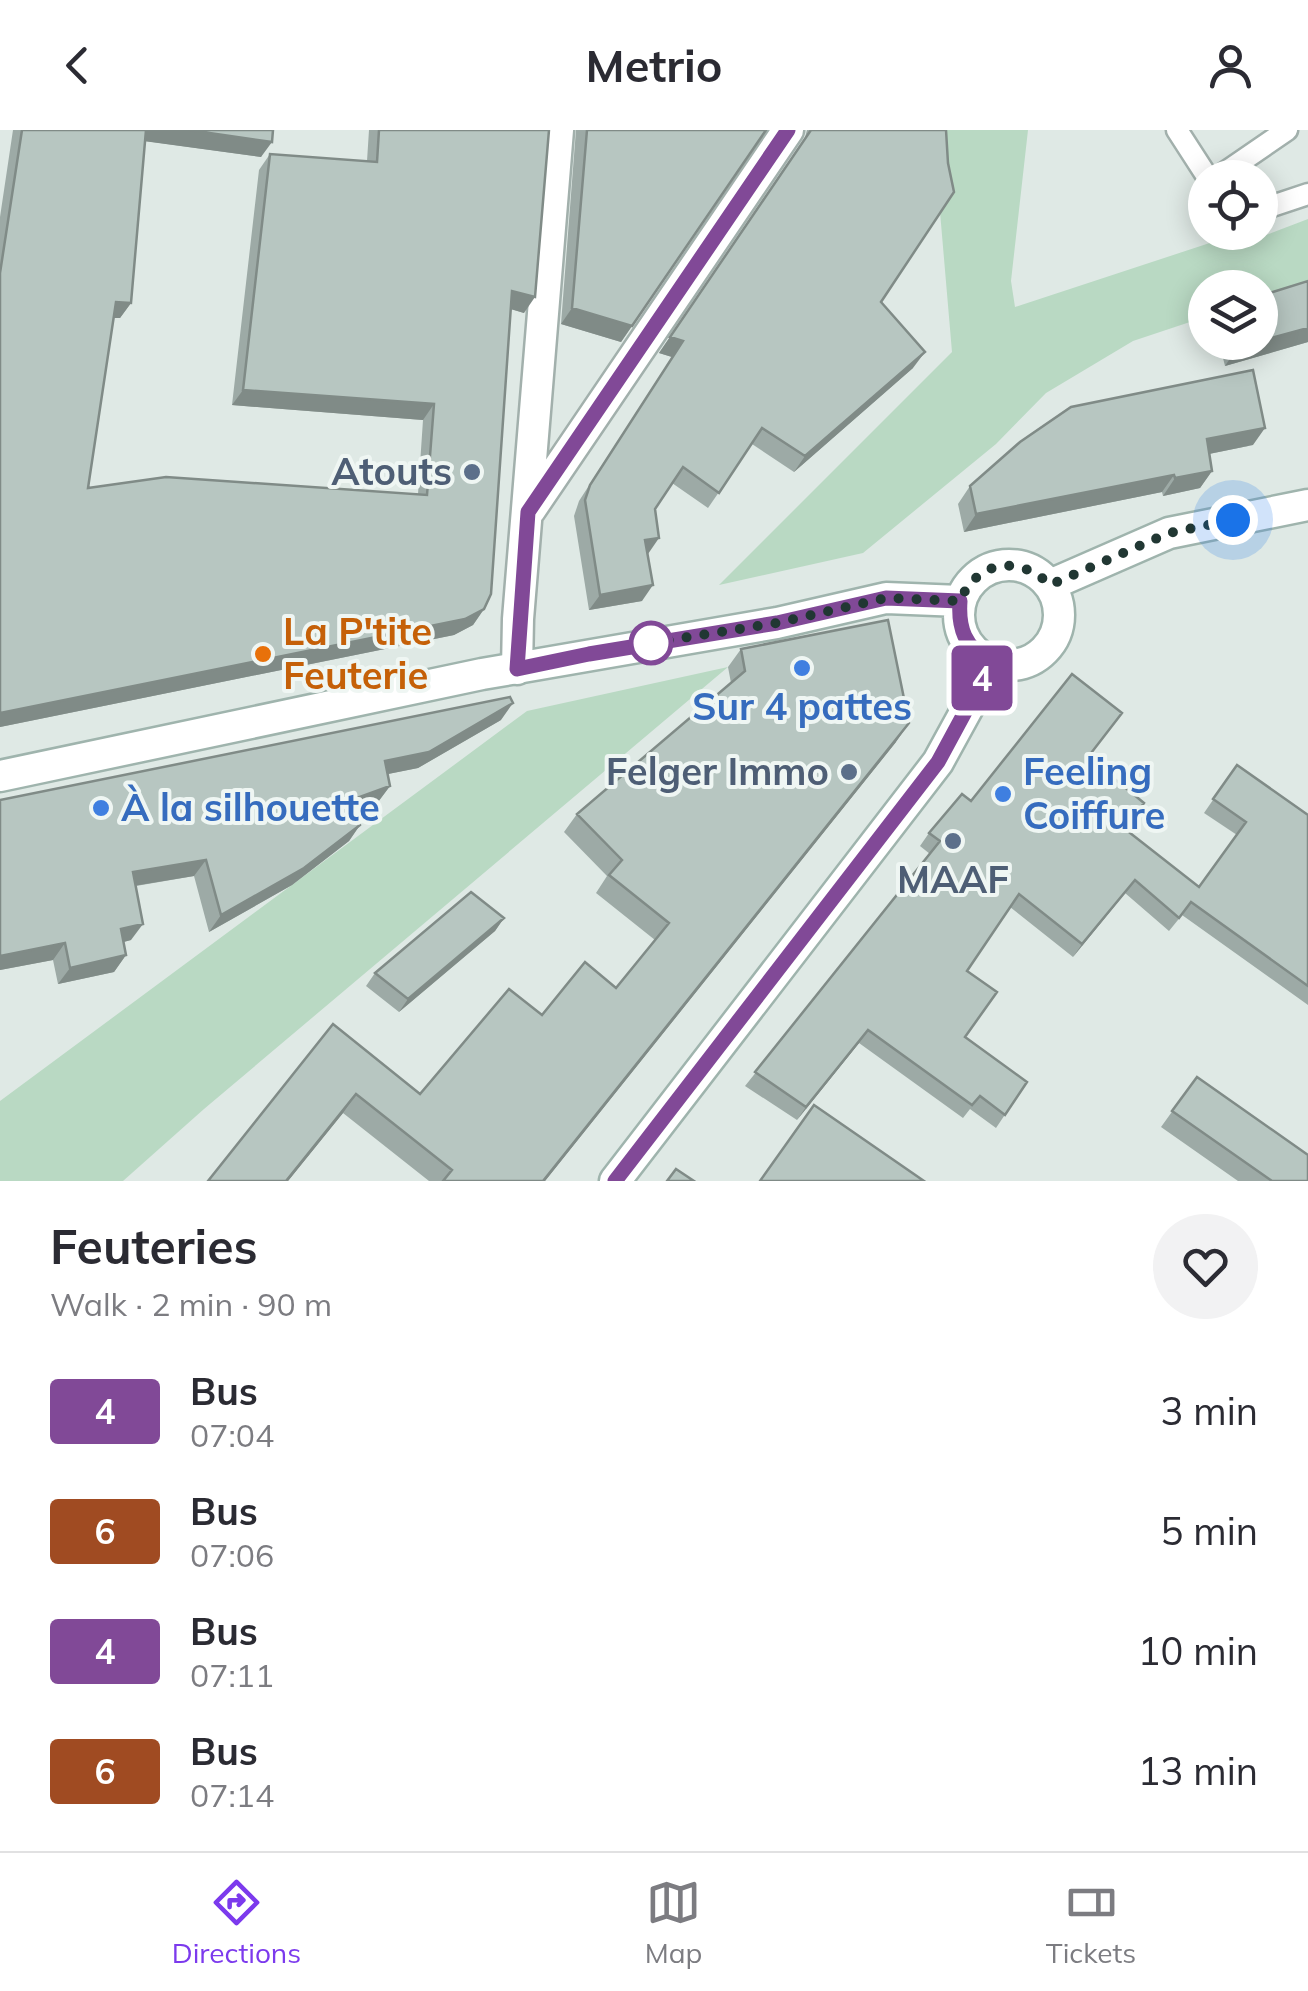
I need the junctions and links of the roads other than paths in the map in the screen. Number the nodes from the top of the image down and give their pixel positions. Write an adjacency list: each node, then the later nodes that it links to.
1 (558, 130): 10 (street)
2 (788, 130): 10 (street)
3 (1177, 130): 5 (lane)
4 (1287, 130): 6 (lane)
5 (1196, 160)
6 (1243, 160)
7 (1308, 194): 8 (lane)
8 (1278, 204)
9 (1308, 505): 11 (street)
10 (528, 512): 14 (street)
11 (1050, 585): 12 (street); 13 (street)
12 (960, 601): 13 (street); 14 (street)
13 (989, 662): 16 (street)
14 (517, 669): 15 (street)
15 (0, 776)
16 (614, 1181)

